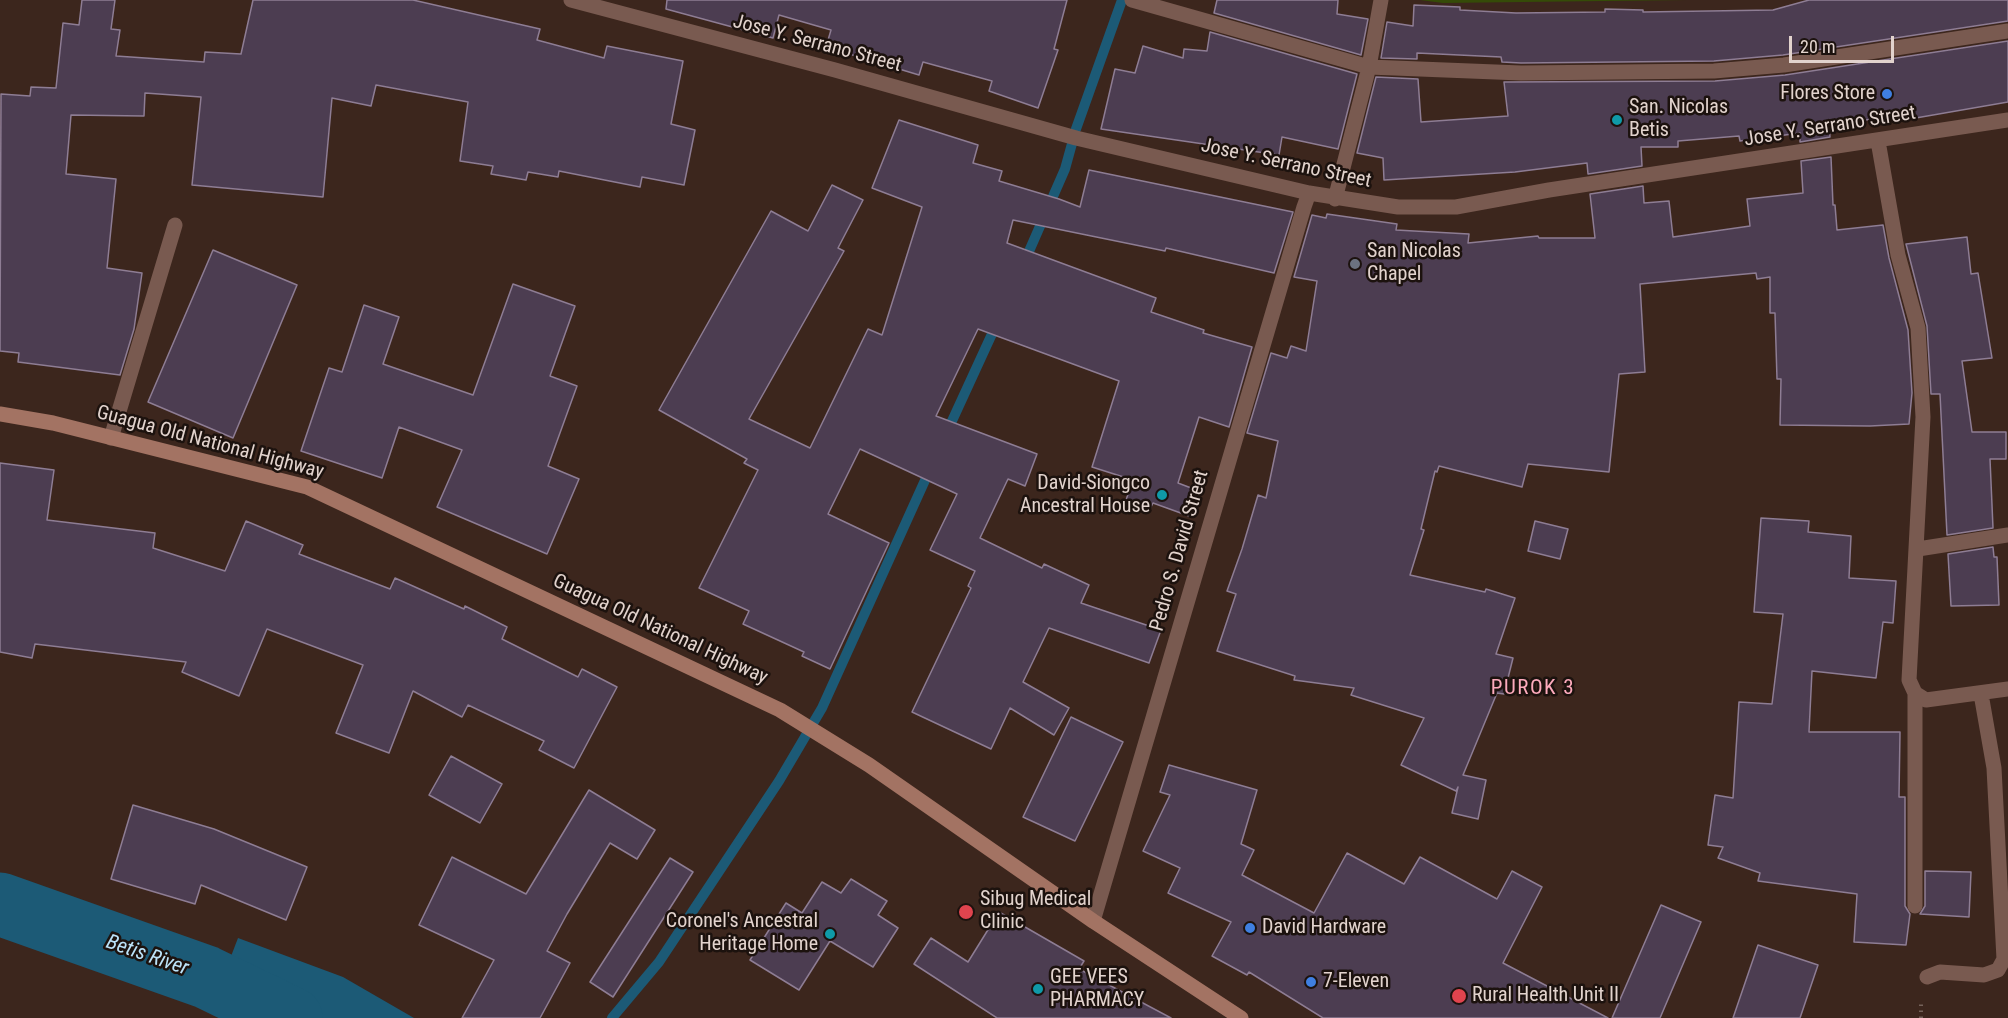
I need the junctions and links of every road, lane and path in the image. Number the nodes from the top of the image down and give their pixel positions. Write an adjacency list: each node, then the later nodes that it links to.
1 (571, 0): 8 (street, Jose Y. Serrano Street)
2 (1132, 0): 5 (street)
3 (1381, 0): 5 (street)
4 (2008, 31): 5 (street)
5 (1369, 67): 9 (street)
6 (2008, 120): 7 (street, Jose Y. Serrano Street)
7 (1878, 141): 9 (street, Jose Y. Serrano Street); 14 (street)
8 (1309, 193): 9 (street, Jose Y. Serrano Street); 19 (street, Pedro S. David Street)
9 (1335, 199)
10 (175, 225): 12 (street)
11 (0, 414): 12 (main road, Guagua Old National Highway)
12 (111, 438): 19 (main road, Guagua Old National Highway)
13 (2008, 535): 14 (street)
14 (1918, 549): 16 (street)
15 (2008, 689): 17 (street)
16 (1916, 693): 17 (street); 18 (street)
17 (1981, 694): 20 (street)
18 (1916, 906)
19 (1093, 921): 21 (main road, Guagua Old National Highway)
20 (1927, 977)
21 (1240, 1018)

